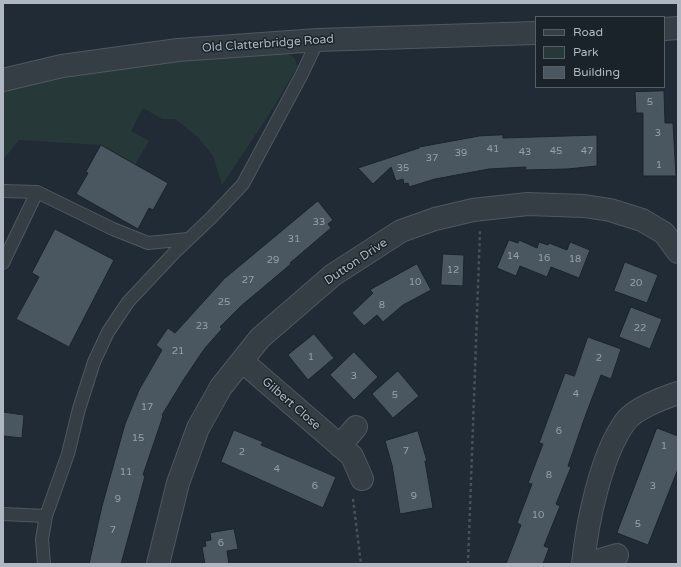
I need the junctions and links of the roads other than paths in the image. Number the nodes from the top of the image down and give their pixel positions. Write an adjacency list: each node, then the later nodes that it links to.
1 (678, 28): 2 (street)
2 (665, 29)
3 (535, 33): 4 (street, Old Clatterbridge Road)
4 (318, 40): 5 (street, Old Clatterbridge Road); 9 (lane)
5 (3, 80)
6 (3, 191): 7 (lane)
7 (36, 192): 9 (lane); 11 (lane)
8 (671, 226): 10 (street, Dutton Drive); 12 (street, Dutton Drive)
9 (188, 240): 18 (lane)
10 (678, 252)
11 (3, 263)
12 (242, 361): 15 (street, Gilbert Close); 21 (street, Dutton Drive)
13 (678, 393): 22 (street)
14 (356, 427): 15 (street)
15 (340, 446): 16 (street, Gilbert Close)
16 (362, 479)
17 (3, 514): 18 (lane)
18 (46, 516): 20 (lane)
19 (617, 555): 23 (street)
20 (44, 564)
21 (158, 564)
22 (582, 564)
23 (587, 564)

